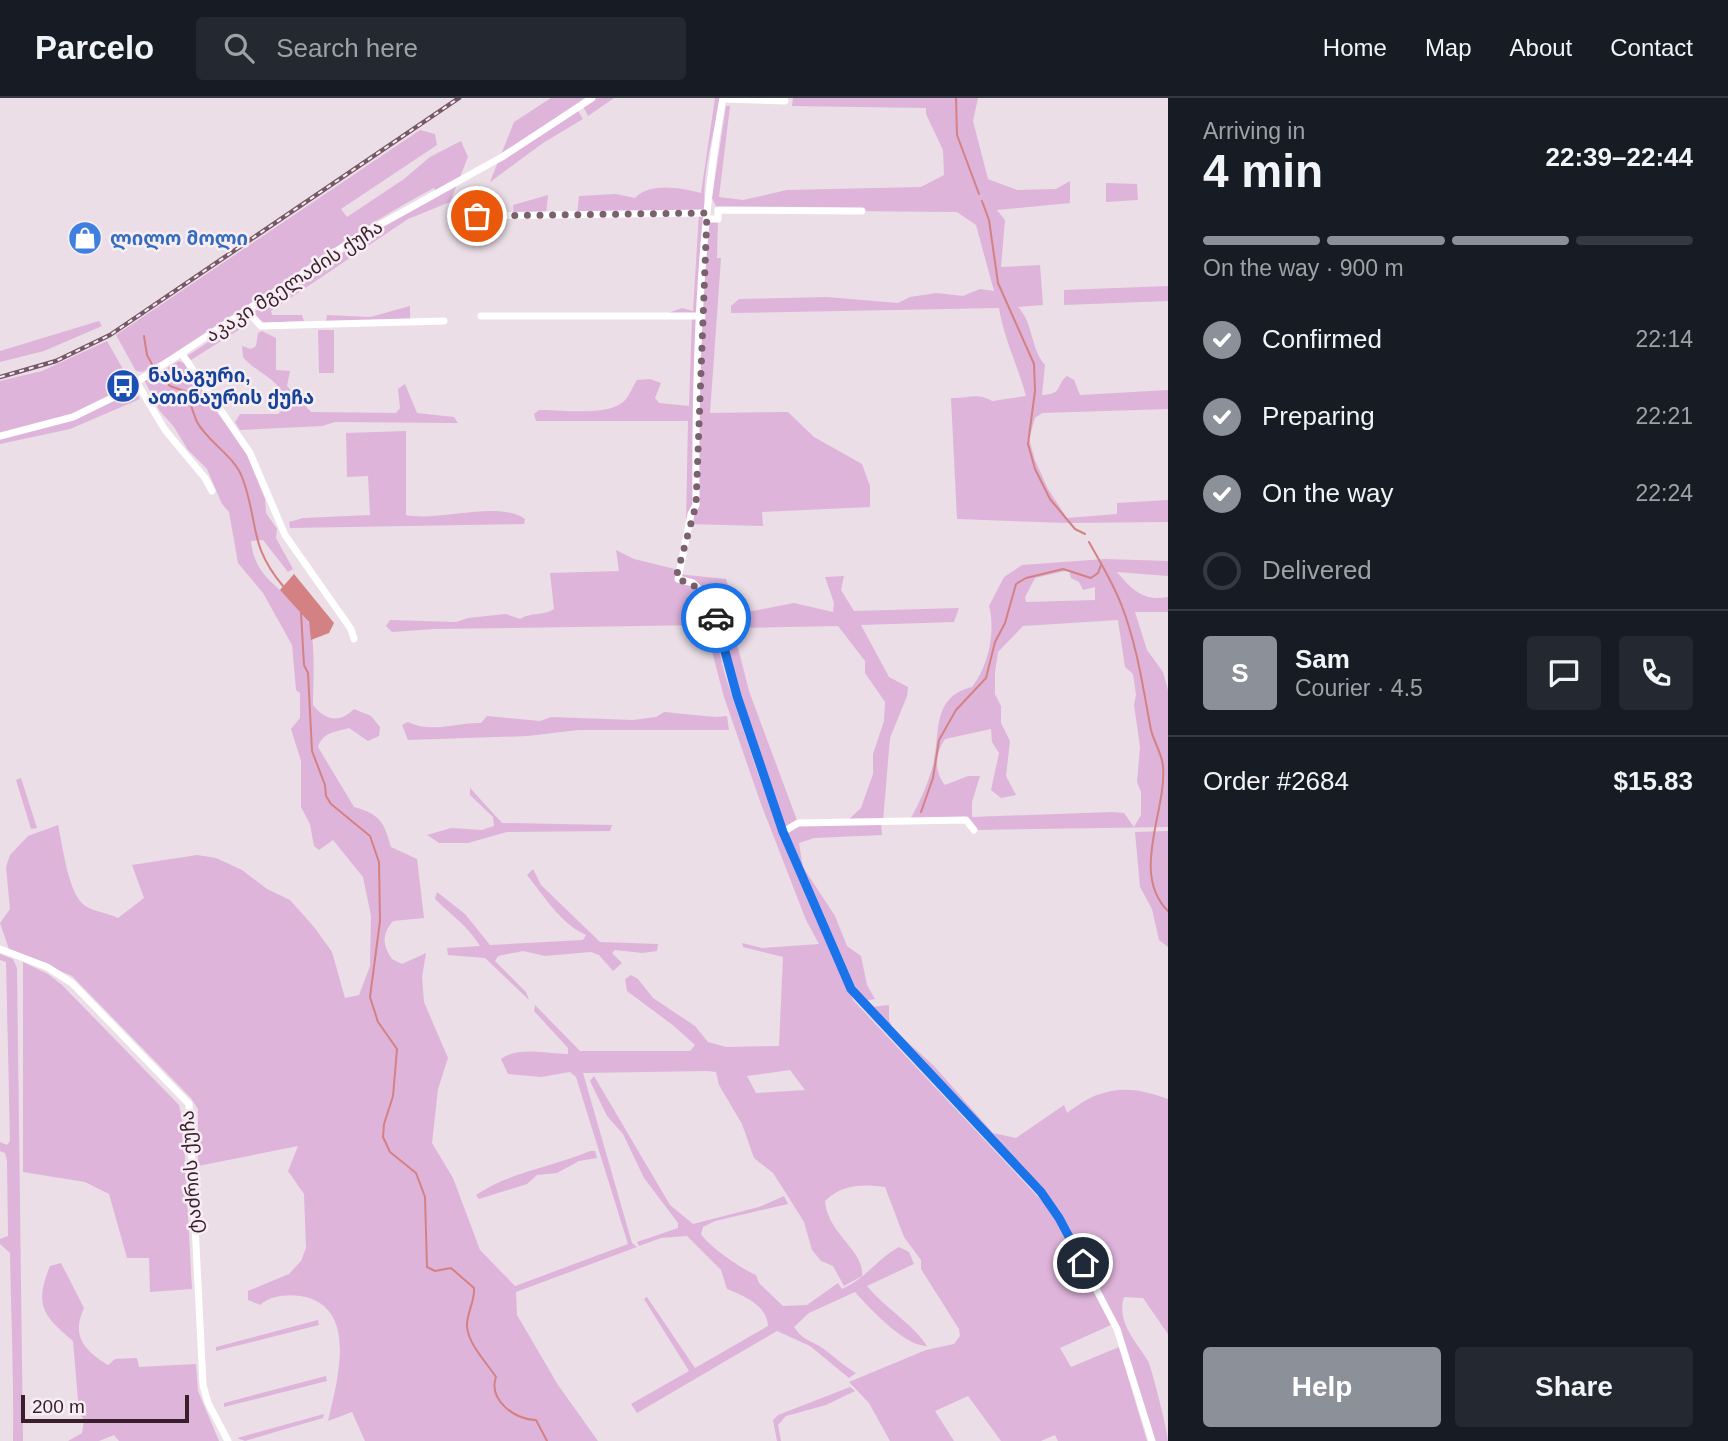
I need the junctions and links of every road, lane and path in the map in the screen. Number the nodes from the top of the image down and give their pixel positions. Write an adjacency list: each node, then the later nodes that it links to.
1 (592, 98): 9 (street, აკაკი მგელაძის ქუჩა)
2 (723, 99): 3 (street); 4 (street)
3 (785, 101)
4 (708, 202): 5 (street); 8 (street)
5 (718, 210): 6 (street); 8 (street)
6 (862, 211)
7 (475, 216): 8 (street)
8 (707, 216): 11 (street)
9 (247, 311): 12 (street); 13 (street, აკაკი მგელაძის ქუჩა)
10 (481, 316): 11 (street)
11 (702, 316): 19 (street)
12 (444, 321)
13 (182, 354): 14 (street, აკაკი მგელაძის ქუჩა); 17 (street)
14 (137, 383): 15 (street, აკაკი მგელაძის ქუჩა); 16 (street)
15 (0, 436)
16 (212, 491)
17 (355, 639)
18 (974, 830): 19 (street)
19 (783, 832): 22 (street)
20 (0, 949): 21 (street, ტაძრის ქუჩა)
21 (228, 1441)
22 (1152, 1441)

